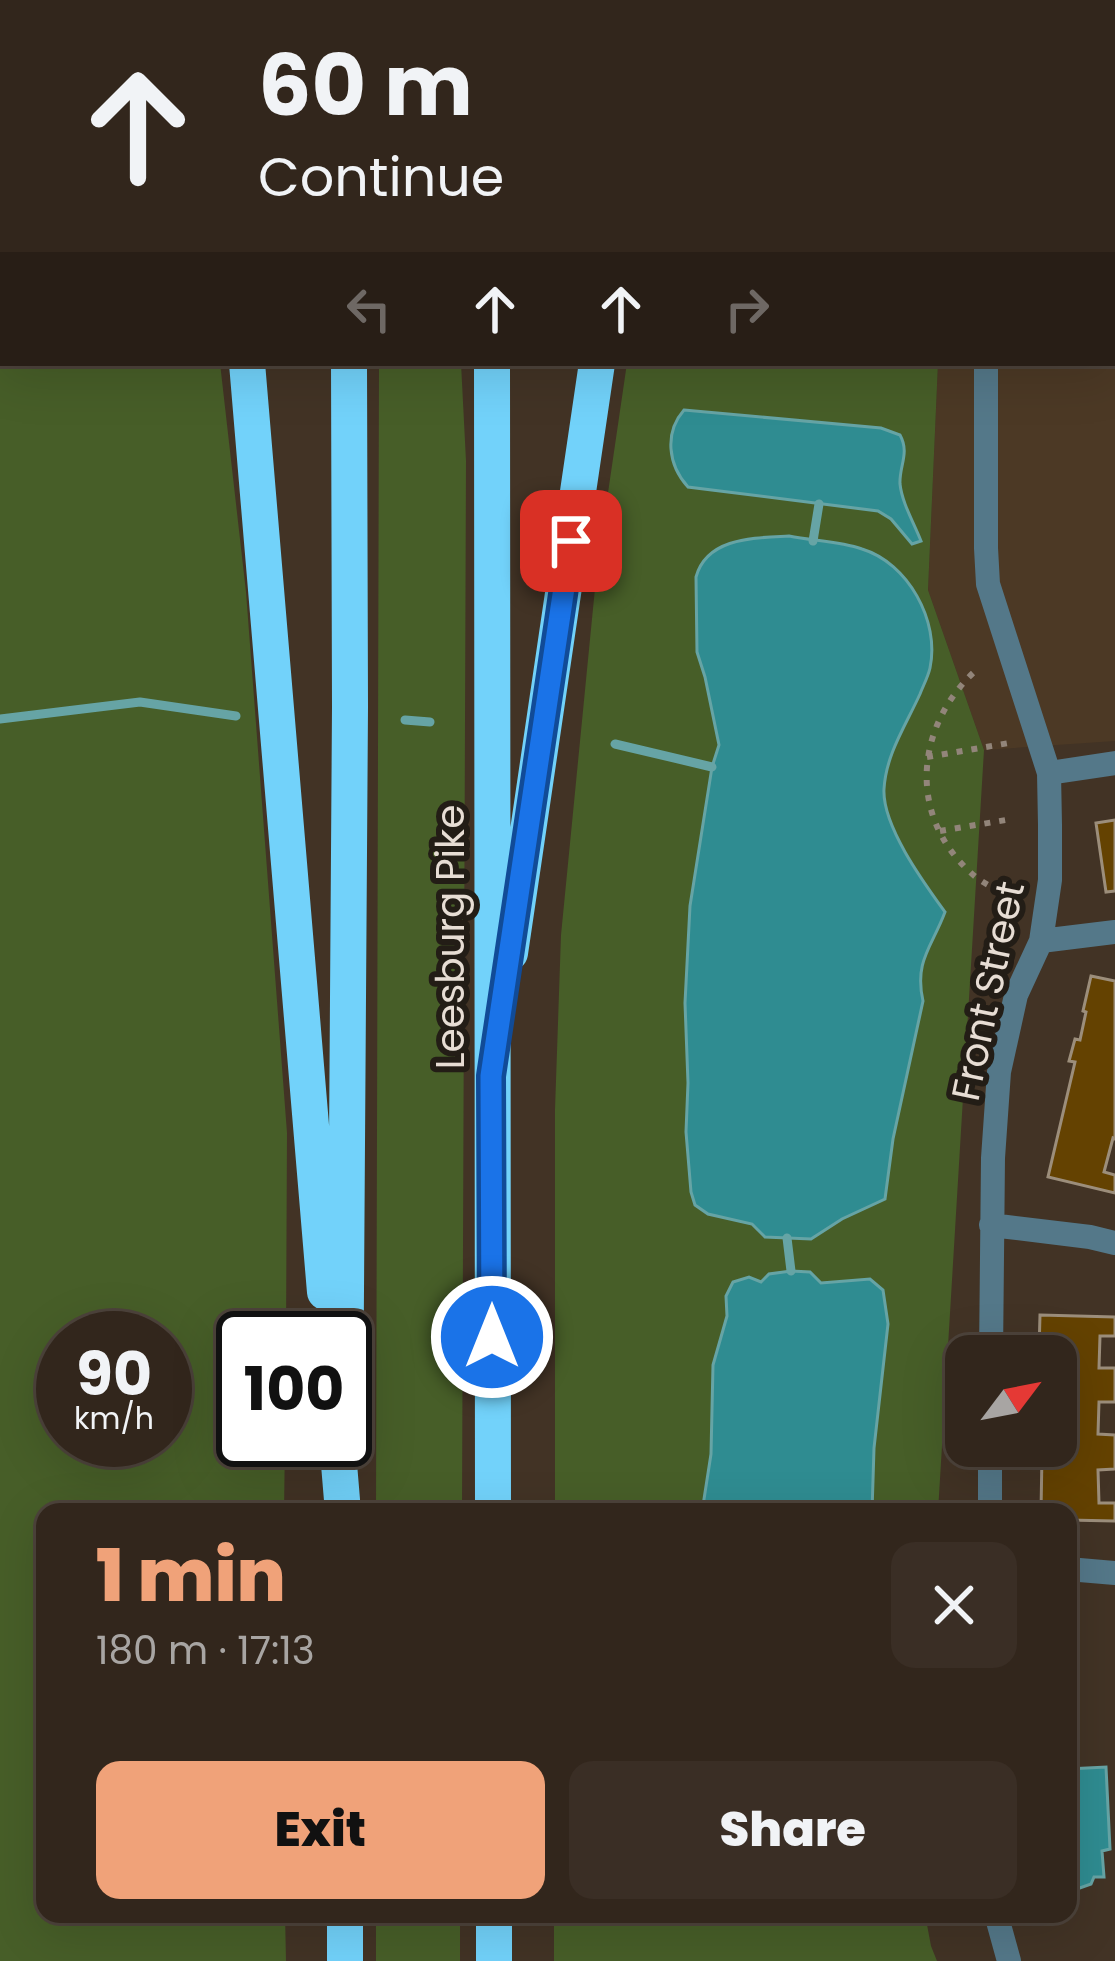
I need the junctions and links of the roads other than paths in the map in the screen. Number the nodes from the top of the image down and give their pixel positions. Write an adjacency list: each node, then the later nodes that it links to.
1 (247, 366): 13 (highway)
2 (349, 366): 14 (highway)
3 (492, 366): 10 (highway, Leesburg Pike)
4 (597, 366): 10 (highway)
5 (986, 366): 7 (street, Front Street)
6 (1115, 763): 7 (street)
7 (1049, 773): 9 (street, Front Street)
8 (1115, 932): 9 (street)
9 (1041, 941): 11 (street, Front Street)
10 (491, 1076): 19 (highway, Leesburg Pike)
11 (992, 1225): 12 (street); 15 (street, Front Street)
12 (1115, 1243)
13 (327, 1311)
14 (343, 1311)
15 (991, 1335)
16 (343, 1467): 18 (highway)
17 (990, 1467): 20 (street)
18 (344, 1503)
19 (493, 1503)
20 (990, 1503)
21 (1077, 1571): 22 (street)
22 (1115, 1573)
23 (345, 1923): 26 (highway)
24 (494, 1923): 27 (highway)
25 (998, 1923): 28 (street)
26 (345, 1961)
27 (494, 1961)
28 (1009, 1961)

